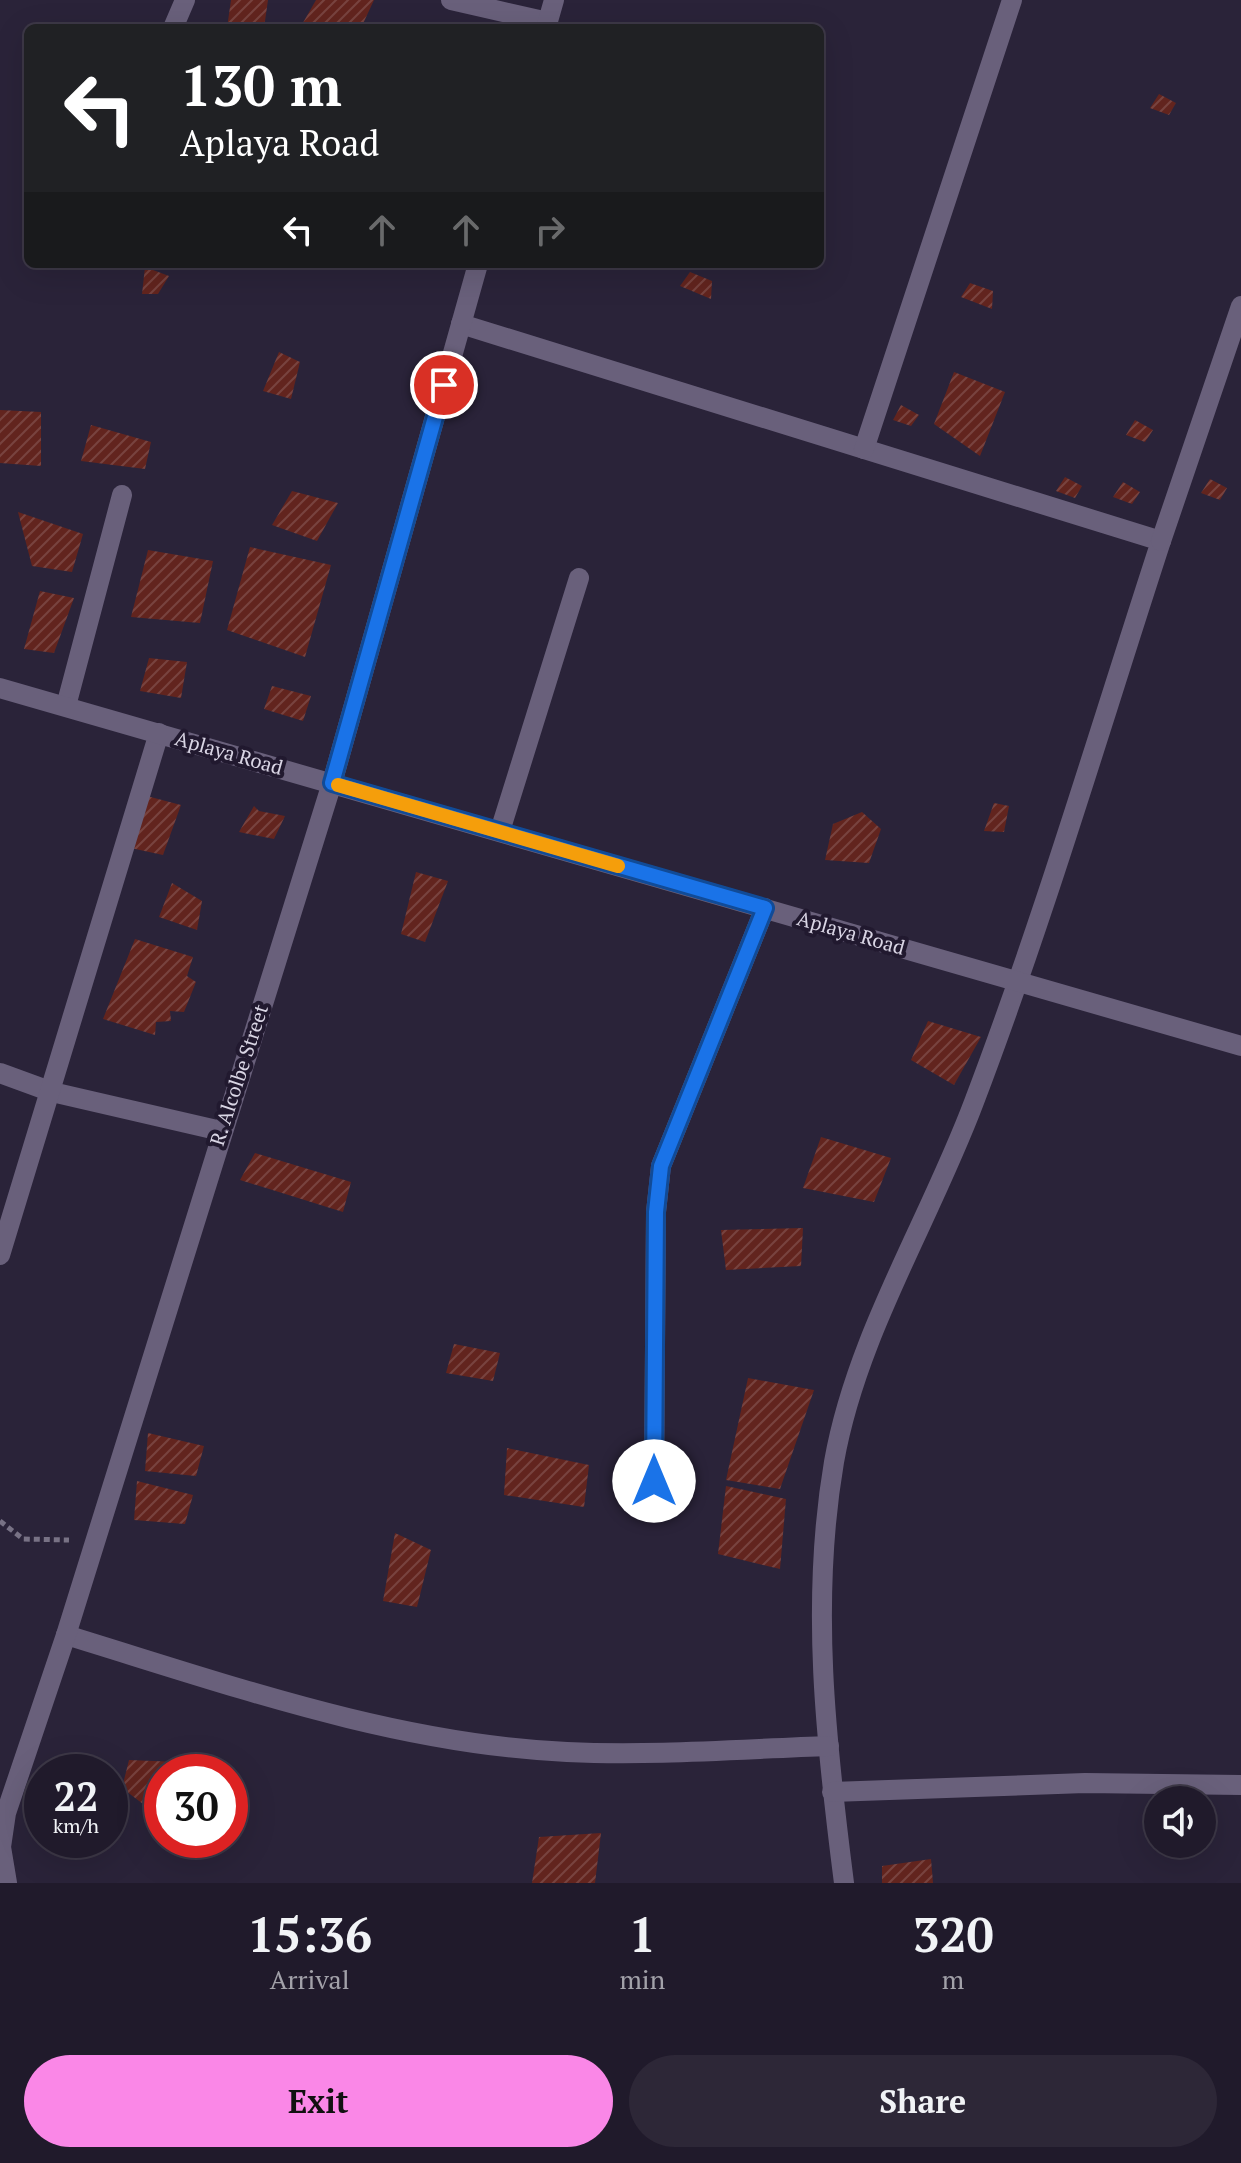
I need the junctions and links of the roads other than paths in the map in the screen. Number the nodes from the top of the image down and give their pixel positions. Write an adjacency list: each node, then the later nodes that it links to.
1 (185, 0): 5 (street)
2 (451, 0): 6 (street)
3 (554, 0): 7 (street)
4 (1012, 0): 11 (street)
5 (175, 24)
6 (543, 24)
7 (547, 24)
8 (477, 268): 10 (street, R. Alcolbe Street)
9 (1241, 306): 13 (street)
10 (461, 324): 11 (street); 18 (street, R. Alcolbe Street)
11 (864, 449): 13 (street)
12 (122, 495): 16 (street)
13 (1161, 541): 21 (street)
14 (579, 578): 19 (street)
15 (0, 688): 16 (street, Aplaya Road)
16 (66, 706): 17 (street, Aplaya Road)
17 (159, 733): 18 (street, Aplaya Road); 24 (street)
18 (332, 783): 19 (street, Aplaya Road); 25 (street, R. Alcolbe Street)
19 (500, 831): 20 (street, Aplaya Road)
20 (765, 908): 21 (street, Aplaya Road); 27 (street)
21 (1016, 981): 22 (street, Aplaya Road); 29 (street)
22 (1241, 1046)
23 (0, 1073): 24 (street)
24 (52, 1092): 25 (street); 26 (street)
25 (221, 1131): 28 (street, R. Alcolbe Street)
26 (0, 1255)
27 (654, 1481)
28 (66, 1635): 29 (street); 32 (street, R. Alcolbe Street)
29 (829, 1746): 31 (street)
30 (1241, 1785): 31 (street)
31 (832, 1792): 34 (street)
32 (3, 1812): 33 (street, R. Alcolbe Street)
33 (7, 1883)
34 (844, 1883)

